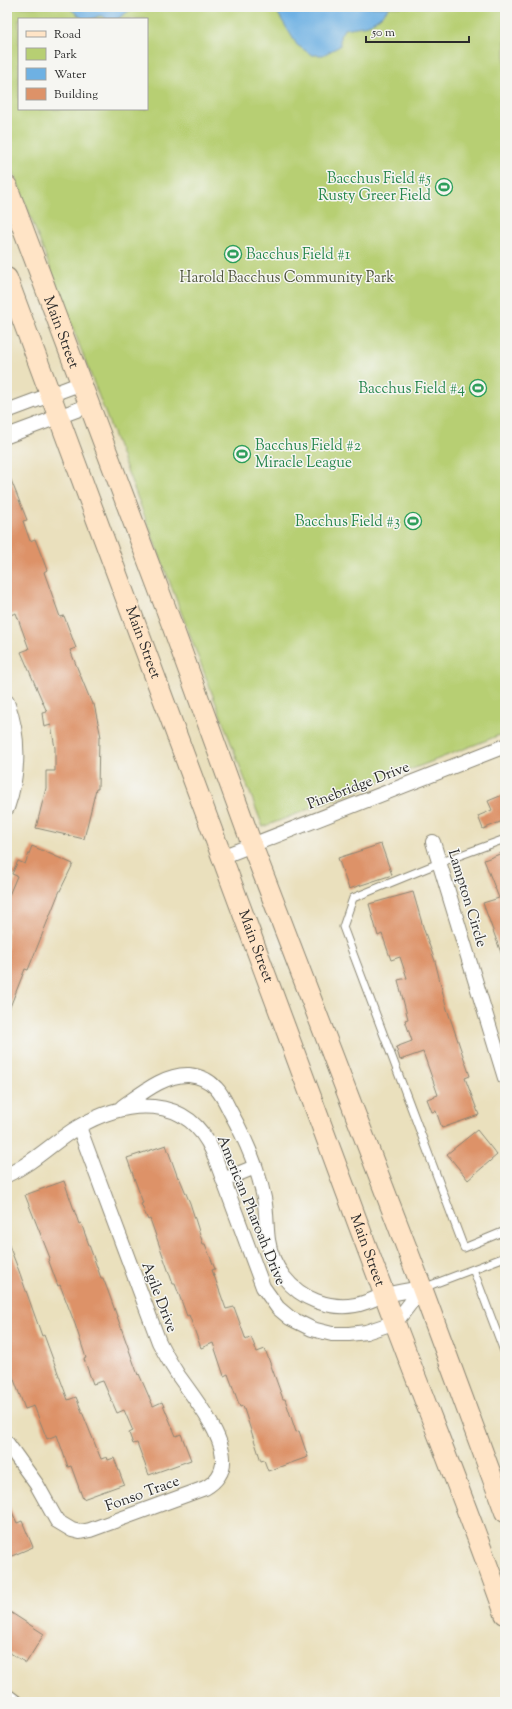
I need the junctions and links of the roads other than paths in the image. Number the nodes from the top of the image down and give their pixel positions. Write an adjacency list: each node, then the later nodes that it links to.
1 (7, 186): 3 (main road, Main Street)
2 (7, 278): 4 (main road, Main Street)
3 (82, 383): 4 (street); 5 (main road, Main Street)
4 (52, 394): 6 (street); 7 (main road, Main Street)
5 (90, 405): 7 (street); 14 (main road, Main Street)
6 (7, 411)
7 (60, 416): 8 (street); 15 (main road, Main Street)
8 (7, 436)
9 (7, 702): 11 (street)
10 (505, 746): 14 (street, Pinebridge Drive)
11 (7, 808)
12 (505, 839): 16 (lane)
13 (433, 842): 16 (street, Lampton Circle)
14 (252, 845): 15 (street, Pinebridge Drive); 26 (main road, Main Street)
15 (224, 856): 27 (main road, Main Street)
16 (439, 863): 17 (street, Lampton Circle); 23 (lane)
17 (505, 1078)
18 (117, 1110): 19 (street, American Pharoah Drive); 20 (street, American Pharoah Drive); 22 (street, American Pharoah Drive)
19 (79, 1127): 21 (street, American Pharoah Drive); 31 (street, Agile Drive)
20 (255, 1167): 22 (street); 27 (street, American Pharoah Drive)
21 (7, 1175)
22 (223, 1180): 28 (street, American Pharoah Drive)
23 (505, 1231)
24 (505, 1257): 25 (lane)
25 (473, 1269): 26 (lane); 29 (lane)
26 (422, 1288): 27 (street, American Pharoah Drive); 28 (street); 32 (main road, Main Street)
27 (385, 1295): 28 (main road, Main Street)
28 (396, 1322): 33 (main road, Main Street)
29 (505, 1354)
30 (7, 1443): 31 (street, Fonso Trace)
31 (221, 1471)
32 (505, 1512)
33 (505, 1614)
34 (7, 1696): 35 (street)
35 (15, 1702)

